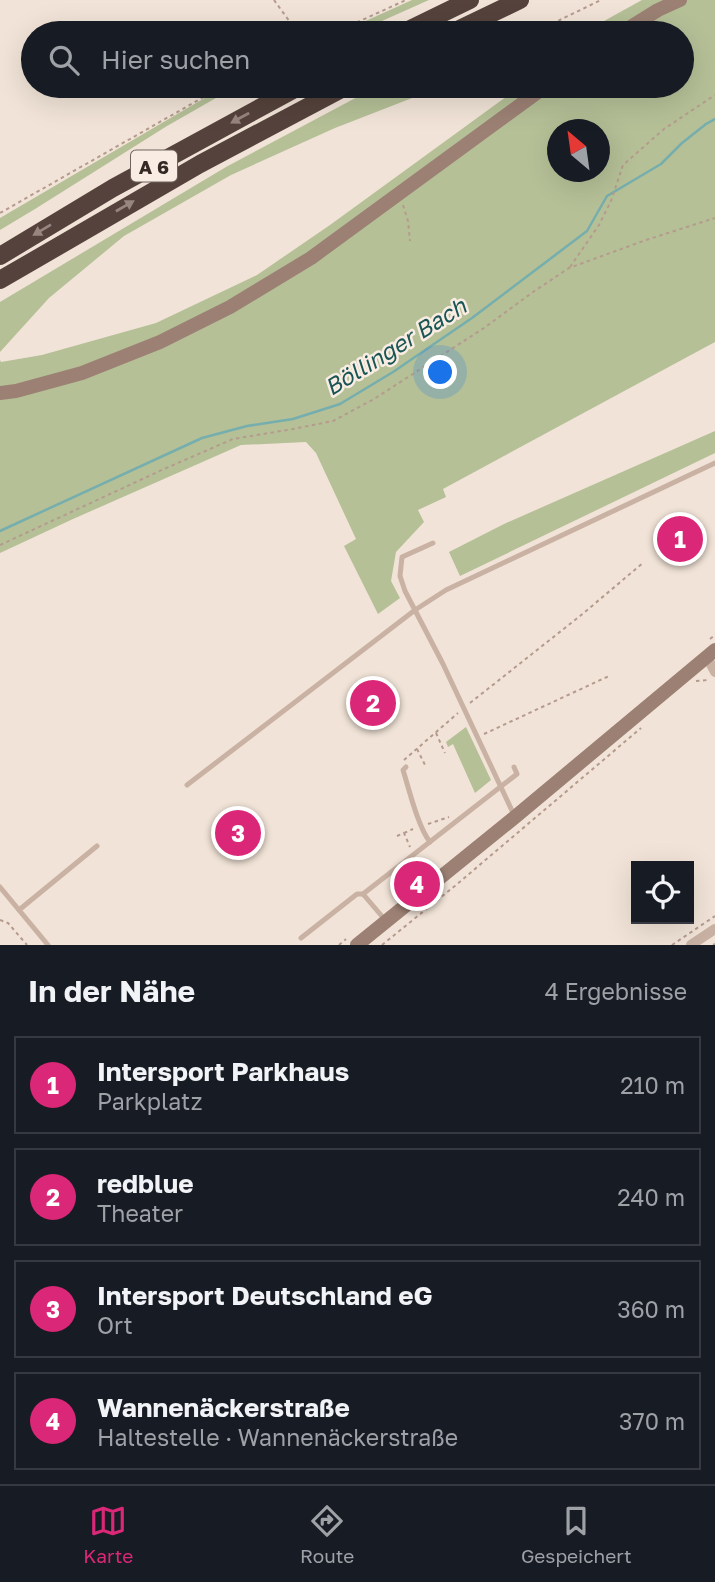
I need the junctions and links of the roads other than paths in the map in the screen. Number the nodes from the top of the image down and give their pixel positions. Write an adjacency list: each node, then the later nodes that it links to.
1 (470, 0): 4 (highway)
2 (520, 0): 5 (highway)
3 (680, 0): 6 (street)
4 (427, 21)
5 (477, 21)
6 (640, 21)
7 (278, 98): 10 (highway, A 6, one-way to 10)
8 (324, 98): 11 (highway, A 6, one-way to 8)
9 (530, 98): 12 (street)
10 (0, 256)
11 (0, 280)
12 (0, 393)
13 (715, 463): 15 (lane)
14 (433, 543): 15 (lane)
15 (415, 610): 20 (lane); 21 (lane)
16 (711, 653): 17 (street); 22 (street)
17 (715, 674)
18 (406, 767): 23 (lane)
19 (514, 767): 21 (lane)
20 (187, 785)
21 (500, 787): 22 (lane); 23 (lane)
22 (515, 817): 28 (street)
23 (430, 842): 26 (lane)
24 (97, 846): 27 (lane)
25 (0, 887): 27 (lane)
26 (363, 894): 28 (lane); 30 (lane)
27 (19, 910): 31 (lane)
28 (386, 921): 32 (street)
29 (715, 929): 33 (street)
30 (301, 938)
31 (48, 945)
32 (357, 945)
33 (691, 945)

